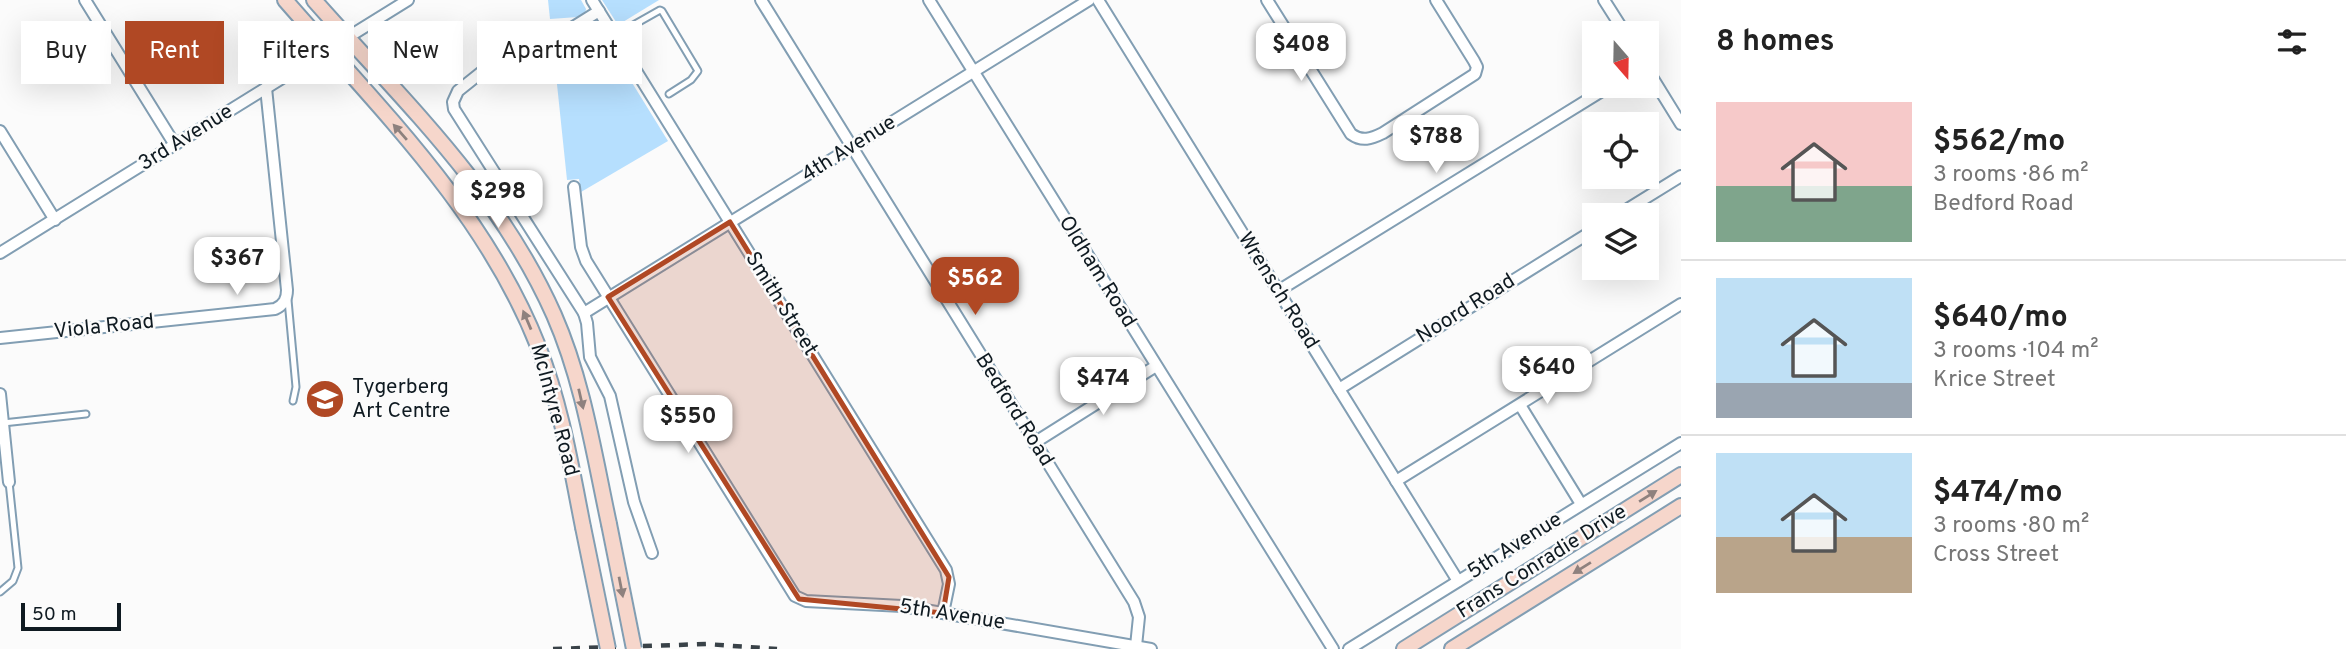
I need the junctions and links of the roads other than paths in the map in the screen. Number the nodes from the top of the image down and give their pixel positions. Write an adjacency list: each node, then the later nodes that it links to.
1 (85, 0): 31 (street)
2 (285, 0): 14 (main road, McIntyre Road)
3 (314, 0): 15 (main road, McIntyre Road)
4 (408, 0): 19 (street, 3rd Avenue)
5 (592, 0): 13 (street, Smith Street)
6 (761, 0): 32 (street, Bedford Road)
7 (929, 0): 21 (street, Oldham Road)
8 (1089, 0): 21 (street, 4th Avenue)
9 (1098, 0): 41 (street, Wrensch Road)
10 (1267, 0): 11 (street)
11 (1436, 0)
12 (1604, 0): 18 (street)
13 (599, 11): 16 (street, Smith Street); 44 (street)
14 (303, 21)
15 (333, 21)
16 (605, 21)
17 (639, 21): 27 (lane)
18 (1617, 21)
19 (354, 34)
20 (354, 45): 66 (main road, McIntyre Road, one-way to 66, bridge)
21 (974, 72): 32 (street, 4th Avenue); 46 (street, Oldham Road)
22 (354, 80): 65 (main road, McIntyre Road, one-way to 22, bridge)
23 (642, 81): 37 (street, Smith Street)
24 (273, 84): 25 (street, 3rd Avenue)
25 (266, 88): 31 (street, 3rd Avenue); 40 (street)
26 (1659, 88): 29 (street)
27 (669, 94)
28 (1591, 98): 41 (street)
29 (1681, 124)
30 (0, 131): 36 (street)
31 (175, 145): 36 (street, 3rd Avenue)
32 (852, 147): 37 (street, 4th Avenue); 53 (street, Bedford Road)
33 (1681, 176): 35 (street)
34 (574, 187): 42 (street)
35 (1637, 203)
36 (55, 220): 39 (street, 3rd Avenue)
37 (730, 222): 42 (street, 4th Avenue); 63 (street, Smith Street)
38 (1582, 237): 47 (street, Noord Road)
39 (0, 253)
40 (287, 290): 45 (street, Viola Road); 49 (lane)
41 (1278, 291): 47 (street, Wrensch Road)
42 (608, 297): 44 (street, 4th Avenue); 63 (street, 5th Avenue)
43 (1681, 304): 50 (street)
44 (584, 313): 60 (street)
45 (0, 338)
46 (1156, 366): 53 (street); 68 (street, Oldham Road)
47 (1339, 389): 56 (street, Wrensch Road)
48 (0, 394): 52 (street)
49 (292, 401)
50 (1520, 405): 56 (street); 58 (street)
51 (86, 414): 52 (lane)
52 (3, 423): 57 (street)
53 (1034, 443): 64 (street, Bedford Road)
54 (1681, 443): 58 (street, 5th Avenue)
55 (1681, 475): 70 (main road, Frans Conradie Drive, one-way to 55)
56 (1396, 481): 61 (street, Wrensch Road)
57 (9, 482): 62 (lane)
58 (1581, 504): 61 (street, 5th Avenue)
59 (1681, 506): 71 (main road, Frans Conradie Drive, one-way to 71)
60 (652, 553)
61 (1458, 581): 69 (street, 5th Avenue)
62 (0, 592)
63 (943, 613): 64 (street, 5th Avenue)
64 (1136, 646): 67 (street, 5th Avenue)
65 (608, 649)
66 (634, 649)
67 (1151, 649)
68 (1333, 649)
69 (1349, 649)
70 (1404, 649)
71 (1452, 649)

